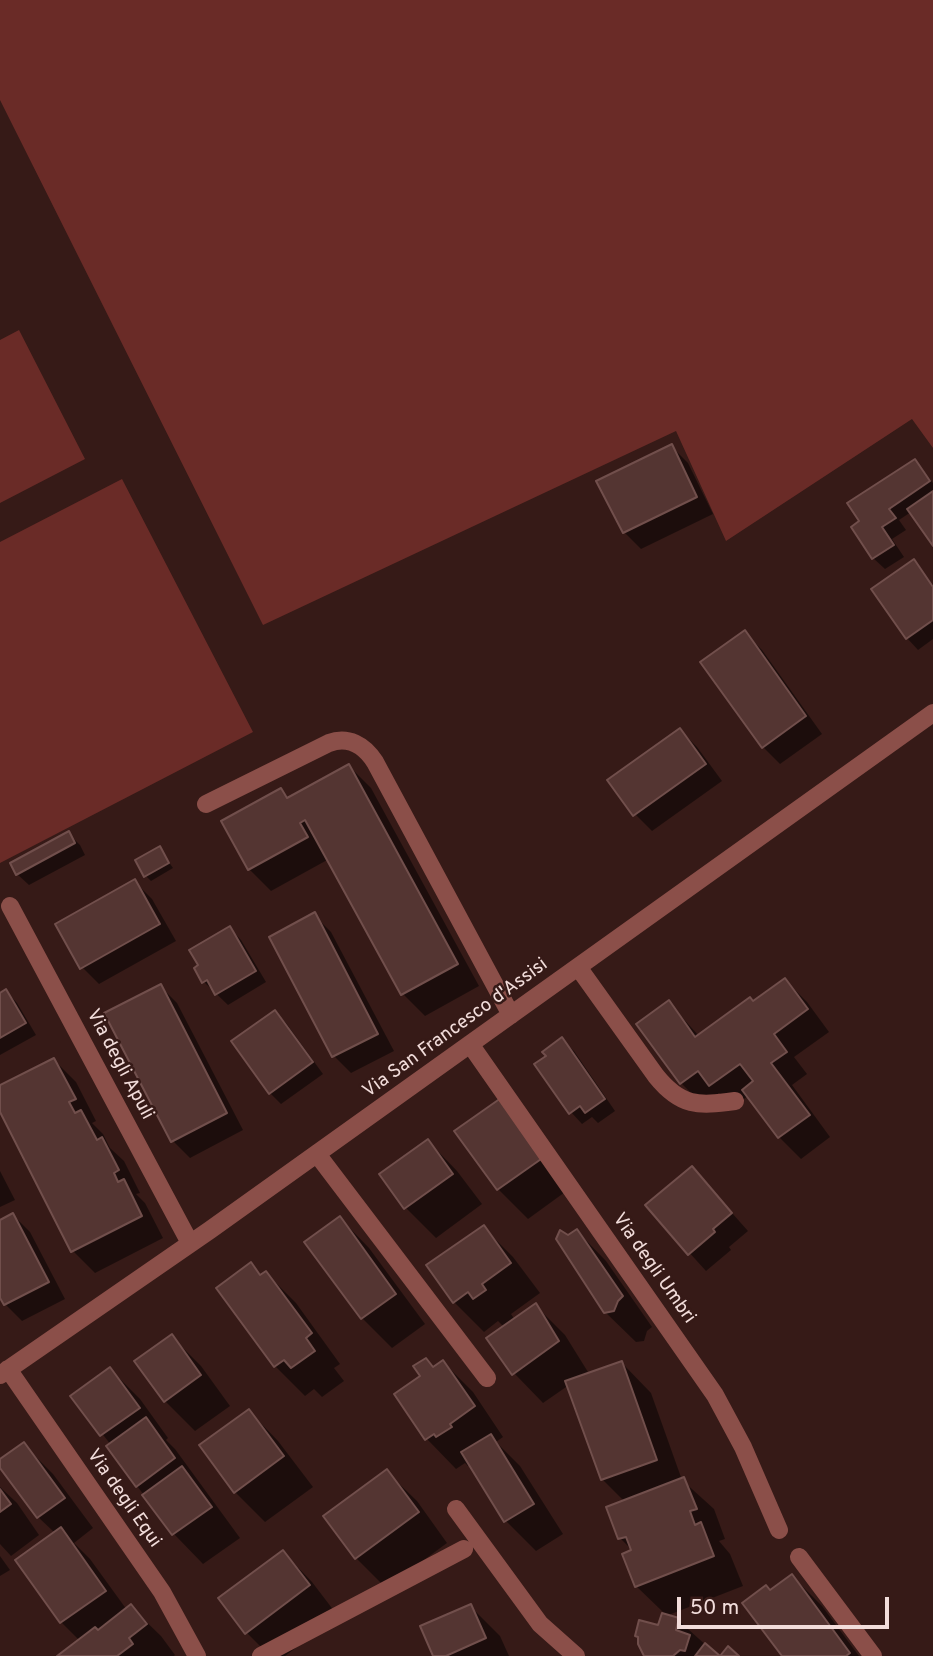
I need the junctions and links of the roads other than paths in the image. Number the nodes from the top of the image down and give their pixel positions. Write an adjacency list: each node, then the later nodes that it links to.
1 (933, 713): 4 (street, Via San Francesco d'Assisi)
2 (206, 804): 5 (street)
3 (10, 906): 9 (street, Via degli Apuli)
4 (578, 967): 5 (street, Via San Francesco d'Assisi); 7 (street)
5 (511, 1015): 6 (street, Via San Francesco d'Assisi)
6 (470, 1044): 8 (street, Via San Francesco d'Assisi); 13 (street, Via degli Umbri)
7 (736, 1101)
8 (317, 1154): 9 (street, Via San Francesco d'Assisi); 11 (street)
9 (190, 1243): 10 (street, Via San Francesco d'Assisi)
10 (4, 1372): 16 (street, Via degli Equi)
11 (487, 1378)
12 (456, 1509): 18 (street)
13 (779, 1530)
14 (464, 1549): 17 (street)
15 (799, 1557): 19 (street)
16 (197, 1656)
17 (261, 1656)
18 (576, 1656)
19 (873, 1656)

